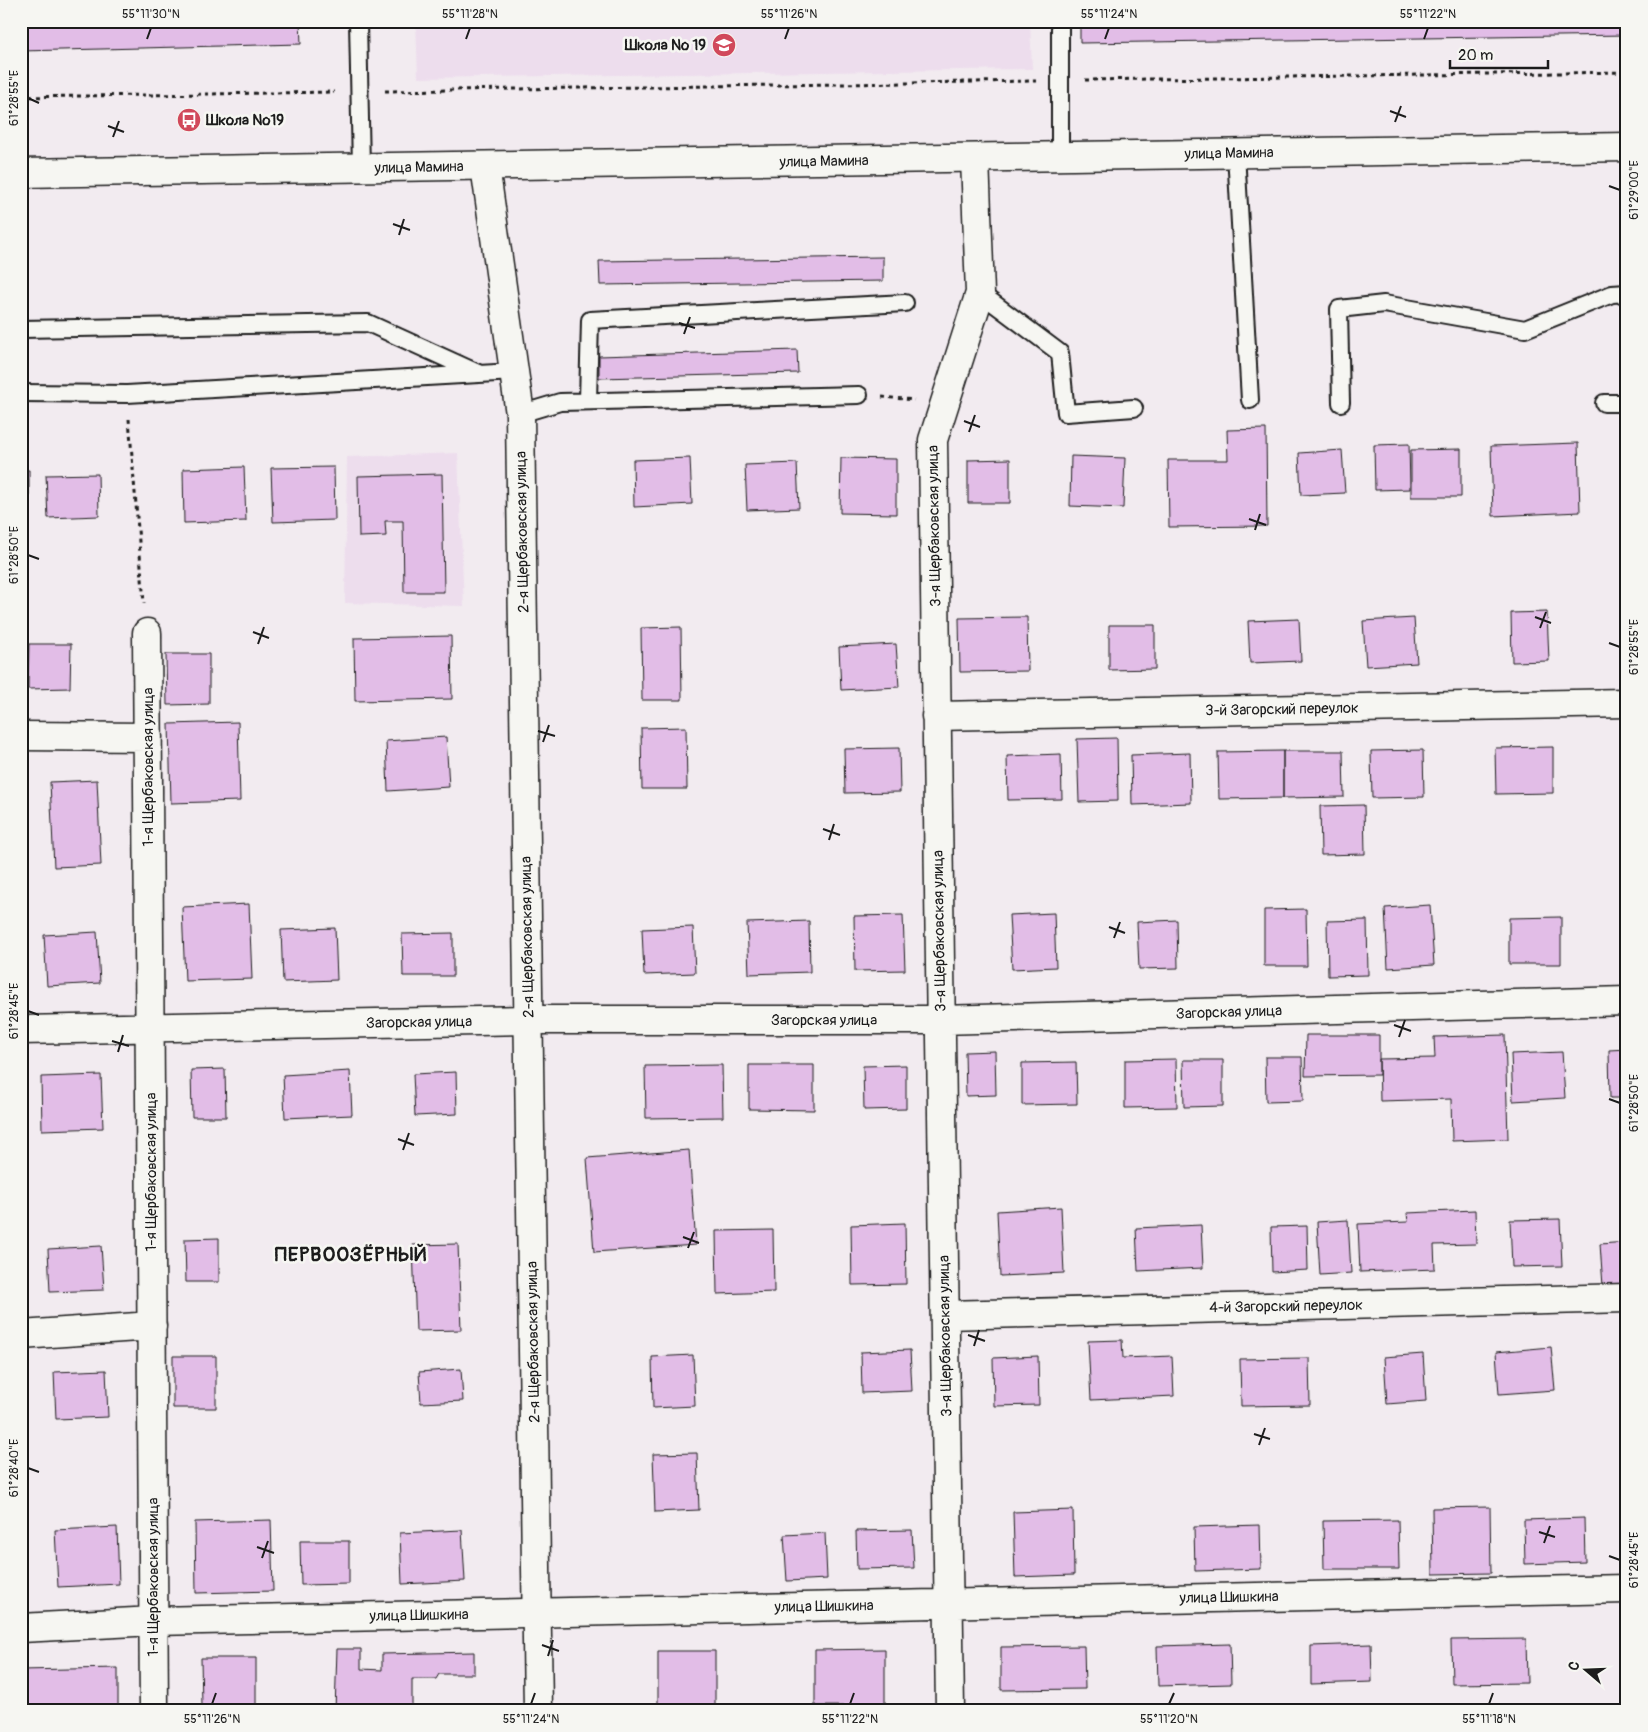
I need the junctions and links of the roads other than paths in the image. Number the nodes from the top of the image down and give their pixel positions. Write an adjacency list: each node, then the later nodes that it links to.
1 (358, 21): 8 (lane)
2 (1060, 21): 5 (lane)
3 (1627, 146): 4 (street, улица Мамина)
4 (1236, 153): 5 (street, улица Мамина); 18 (lane)
5 (1060, 156): 6 (street, улица Мамина)
6 (975, 158): 7 (street, улица Мамина); 10 (street, 3-я Щербаковская улица)
7 (485, 166): 8 (street, улица Мамина); 14 (street, 2-я Щербаковская улица)
8 (361, 168): 9 (street, улица Мамина)
9 (21, 173)
10 (980, 293): 23 (lane); 27 (street, 3-я Щербаковская улица)
11 (1627, 293): 20 (lane)
12 (905, 303): 19 (lane)
13 (21, 329): 15 (lane)
14 (514, 372): 15 (lane); 24 (street, 2-я Щербаковская улица)
15 (480, 373): 16 (lane)
16 (21, 393)
17 (859, 395): 19 (lane)
18 (1250, 400)
19 (588, 401): 24 (lane)
20 (1341, 403)
21 (1604, 403): 22 (lane)
22 (1627, 403)
23 (1134, 408)
24 (520, 414): 31 (street, 2-я Щербаковская улица)
25 (147, 633): 29 (street, 1-я Щербаковская улица)
26 (1627, 703): 27 (street, 3-й Загорский переулок)
27 (936, 716): 32 (street, 3-я Щербаковская улица)
28 (21, 736): 29 (street)
29 (148, 737): 33 (street, 1-я Щербаковская улица)
30 (1627, 1001): 32 (street, Загорская улица)
31 (528, 1020): 32 (street, Загорская улица); 33 (street, Загорская улица); 41 (street, 2-я Щербаковская улица)
32 (940, 1020): 36 (street, 3-я Щербаковская улица)
33 (150, 1027): 34 (street, Загорская улица); 37 (street, 1-я Щербаковская улица)
34 (21, 1030)
35 (1627, 1298): 36 (street, 4-й Загорский переулок)
36 (944, 1315): 40 (street, 3-я Щербаковская улица)
37 (152, 1326): 38 (street); 42 (street, 1-я Щербаковская улица)
38 (21, 1334)
39 (1627, 1589): 40 (street, улица Шишкина)
40 (948, 1604): 41 (street, улица Шишкина); 46 (street, 3-я Щербаковская улица)
41 (536, 1612): 42 (street, улица Шишкина); 45 (street, 2-я Щербаковская улица)
42 (154, 1621): 43 (street, улица Шишкина); 44 (street, 1-я Щербаковская улица)
43 (21, 1628)
44 (154, 1711)
45 (538, 1711)
46 (950, 1711)

